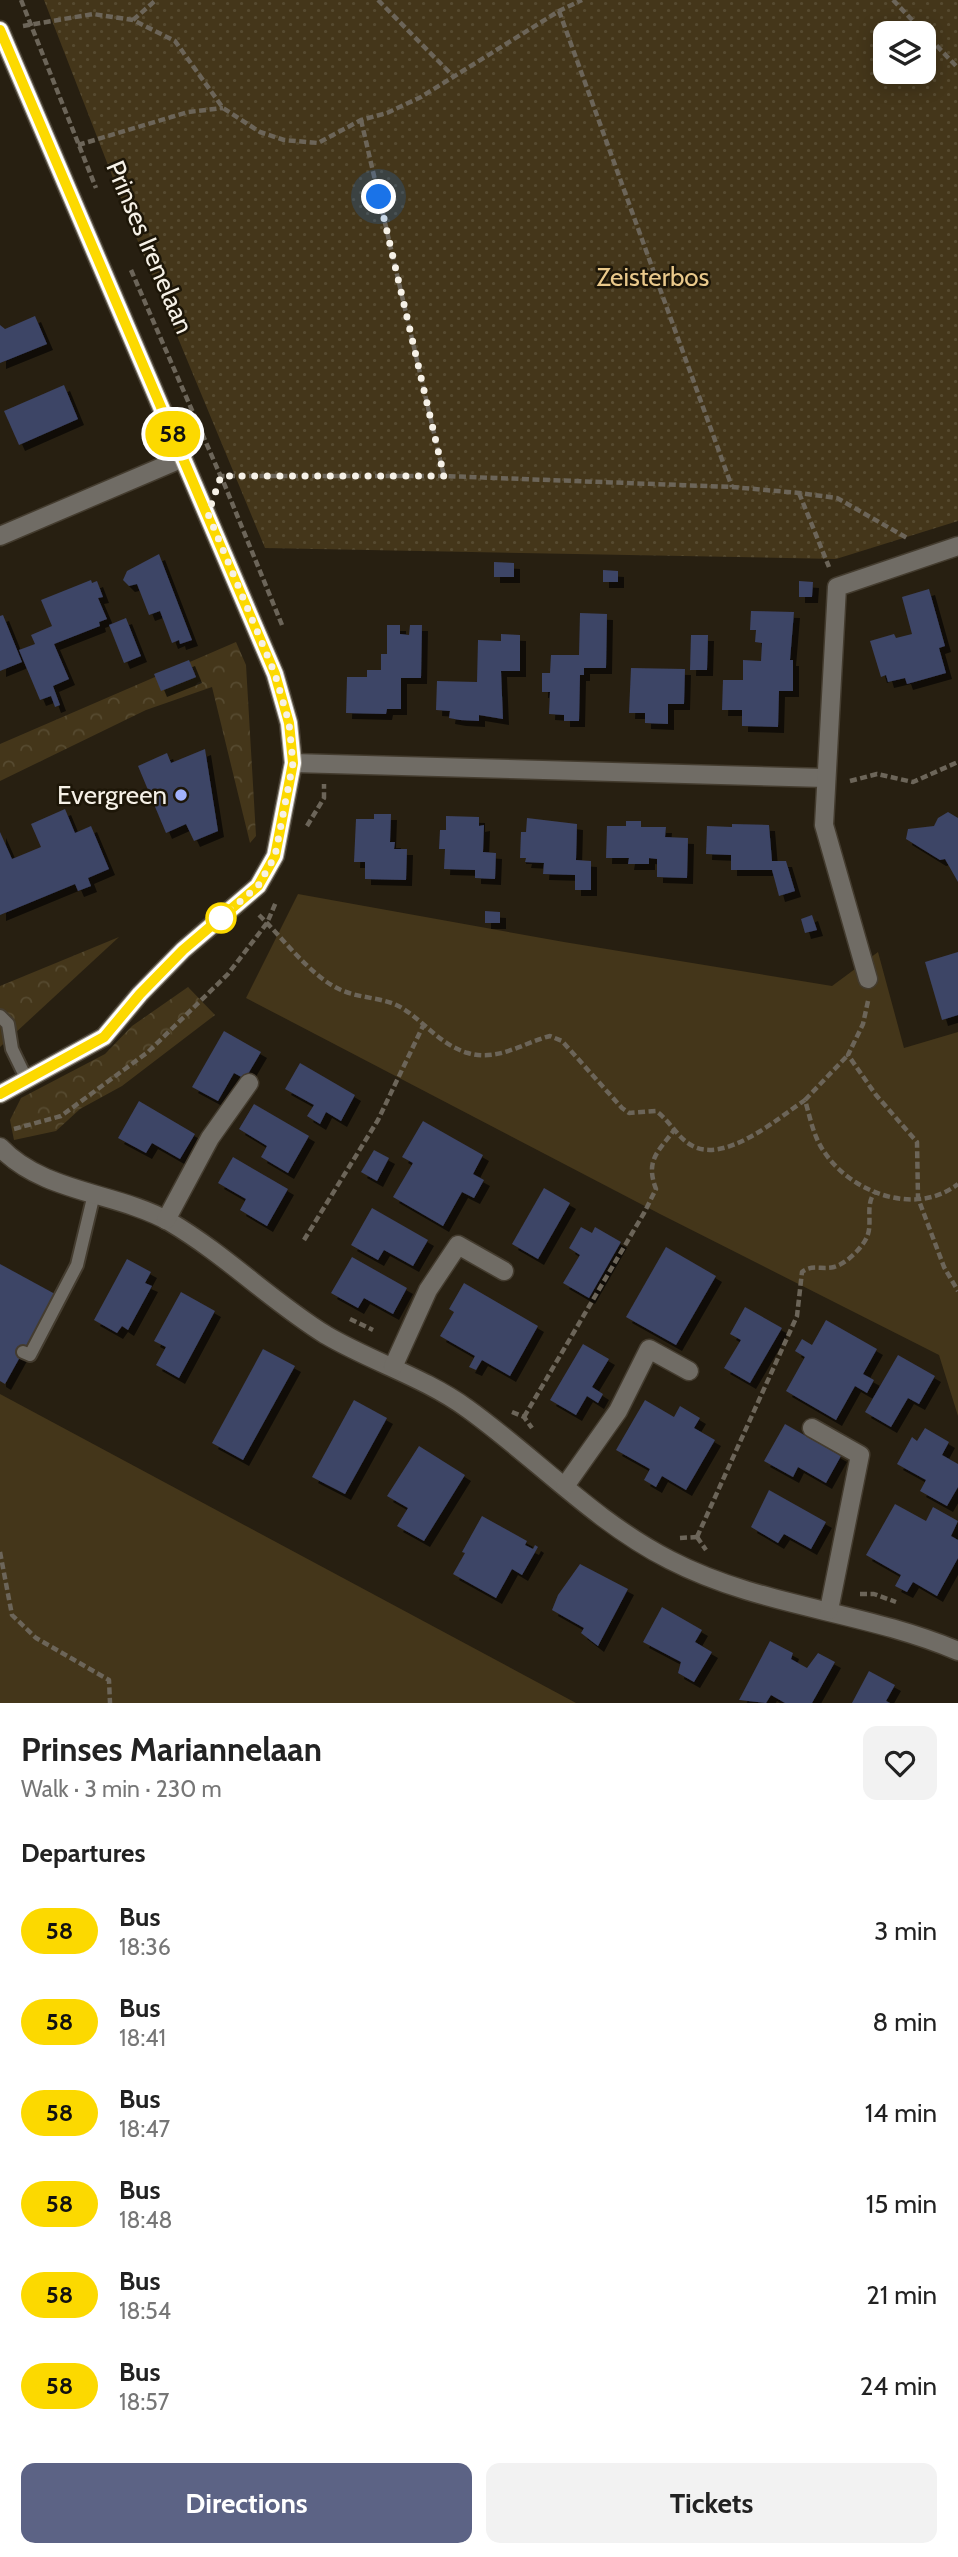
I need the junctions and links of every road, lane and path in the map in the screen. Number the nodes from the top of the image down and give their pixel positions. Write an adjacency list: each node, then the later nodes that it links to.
1 (21, 0): 8 (path, Prinses Irenelaan)
2 (156, 0): 7 (path)
3 (378, 0): 11 (path)
4 (582, 0): 6 (path)
5 (893, 0): 10 (path)
6 (559, 11): 11 (path); 20 (path)
7 (133, 20): 8 (path); 12 (path)
8 (29, 23): 14 (path, Prinses Irenelaan)
9 (1, 33): 17 (street, Prinses Irenelaan)
10 (958, 68)
11 (453, 76): 13 (path)
12 (223, 108): 13 (path); 14 (path)
13 (361, 120): 19 (path)
14 (78, 145): 15 (path, Prinses Irenelaan)
15 (99, 196)
16 (126, 259): 18 (path, Prinses Irenelaan)
17 (183, 458): 22 (street, Prinses Irenelaan); 23 (street)
18 (221, 476): 19 (path); 22 (path)
19 (444, 476): 20 (path)
20 (732, 487): 21 (path)
21 (799, 493): 25 (path); 26 (path)
22 (208, 514): 28 (street, Prinses Irenelaan)
23 (0, 536)
24 (958, 545): 25 (street)
25 (920, 558): 26 (street)
26 (837, 587): 29 (street)
27 (958, 762): 29 (path)
28 (293, 763): 29 (street); 34 (street, Prinses Irenelaan)
29 (825, 778): 30 (street)
30 (867, 979): 33 (path)
31 (0, 1016): 34 (lane)
32 (423, 1026): 38 (path); 39 (path); 46 (path)
33 (848, 1055): 37 (path); 44 (path)
34 (27, 1080): 36 (street, Prinses Irenelaan)
35 (249, 1083): 45 (street)
36 (0, 1094)
37 (805, 1100): 39 (path); 42 (path)
38 (11, 1129)
39 (675, 1129): 52 (path)
40 (0, 1147): 43 (street)
41 (958, 1184): 44 (path)
42 (874, 1193): 44 (path); 55 (path)
43 (94, 1194): 45 (street); 49 (lane)
44 (918, 1198): 48 (path)
45 (166, 1220): 50 (street)
46 (304, 1240)
47 (504, 1270): 50 (street)
48 (958, 1291)
49 (23, 1352)
50 (393, 1367): 54 (street)
51 (689, 1371): 54 (street)
52 (524, 1416)
53 (812, 1428): 57 (street)
54 (565, 1486): 57 (street)
55 (697, 1537)
56 (0, 1552): 59 (path)
57 (829, 1610): 58 (street)
58 (958, 1651)
59 (110, 1703)

